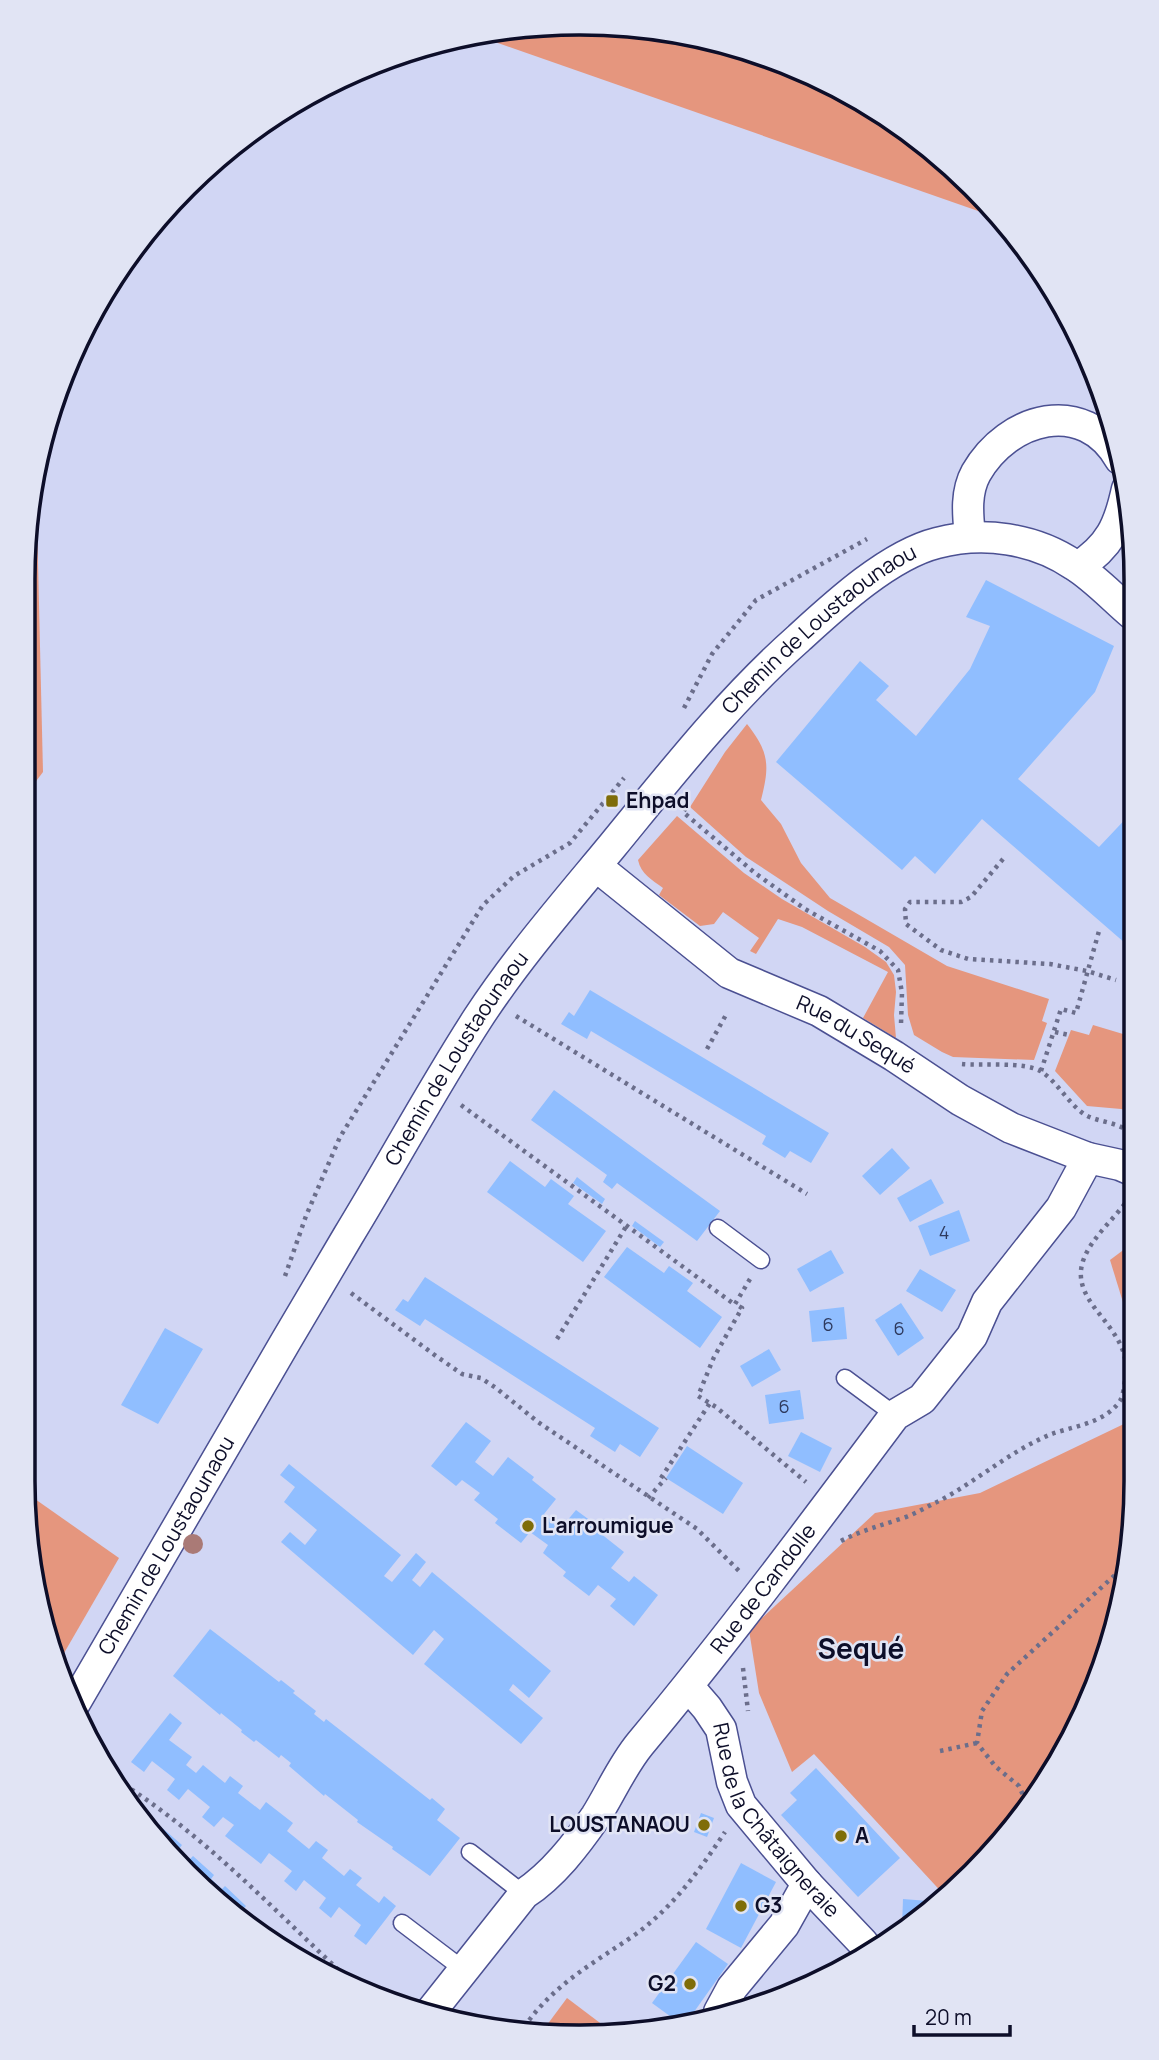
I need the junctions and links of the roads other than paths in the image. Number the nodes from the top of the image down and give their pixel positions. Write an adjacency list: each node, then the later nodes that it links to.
1 (1105, 440): 3 (street)
2 (1120, 517): 4 (street)
3 (970, 537): 4 (street, Chemin de Loustaounaou); 6 (street, Chemin de Loustaounaou)
4 (1078, 567): 5 (street, Chemin de Loustaounaou)
5 (1124, 607)
6 (596, 866): 7 (street, Rue du Sequé); 14 (street, Chemin de Loustaounaou)
7 (1088, 1158): 8 (street, Rue du Sequé); 12 (street, Rue de Candolle)
8 (1124, 1167)
9 (718, 1228): 10 (lane)
10 (761, 1260)
11 (845, 1378): 12 (lane)
12 (895, 1415): 13 (street, Rue de Candolle)
13 (688, 1686): 16 (street, Rue de la Châtaigneraie); 17 (street, Rue de Candolle)
14 (79, 1696)
15 (470, 1852): 17 (lane)
16 (807, 1884): 19 (street, Rue de la Châtaigneraie); 22 (street)
17 (524, 1894): 20 (street, Rue de Candolle)
18 (402, 1923): 20 (lane)
19 (864, 1945)
20 (464, 1970): 21 (street, Rue de Candolle)
21 (436, 2005)
22 (723, 2005)

